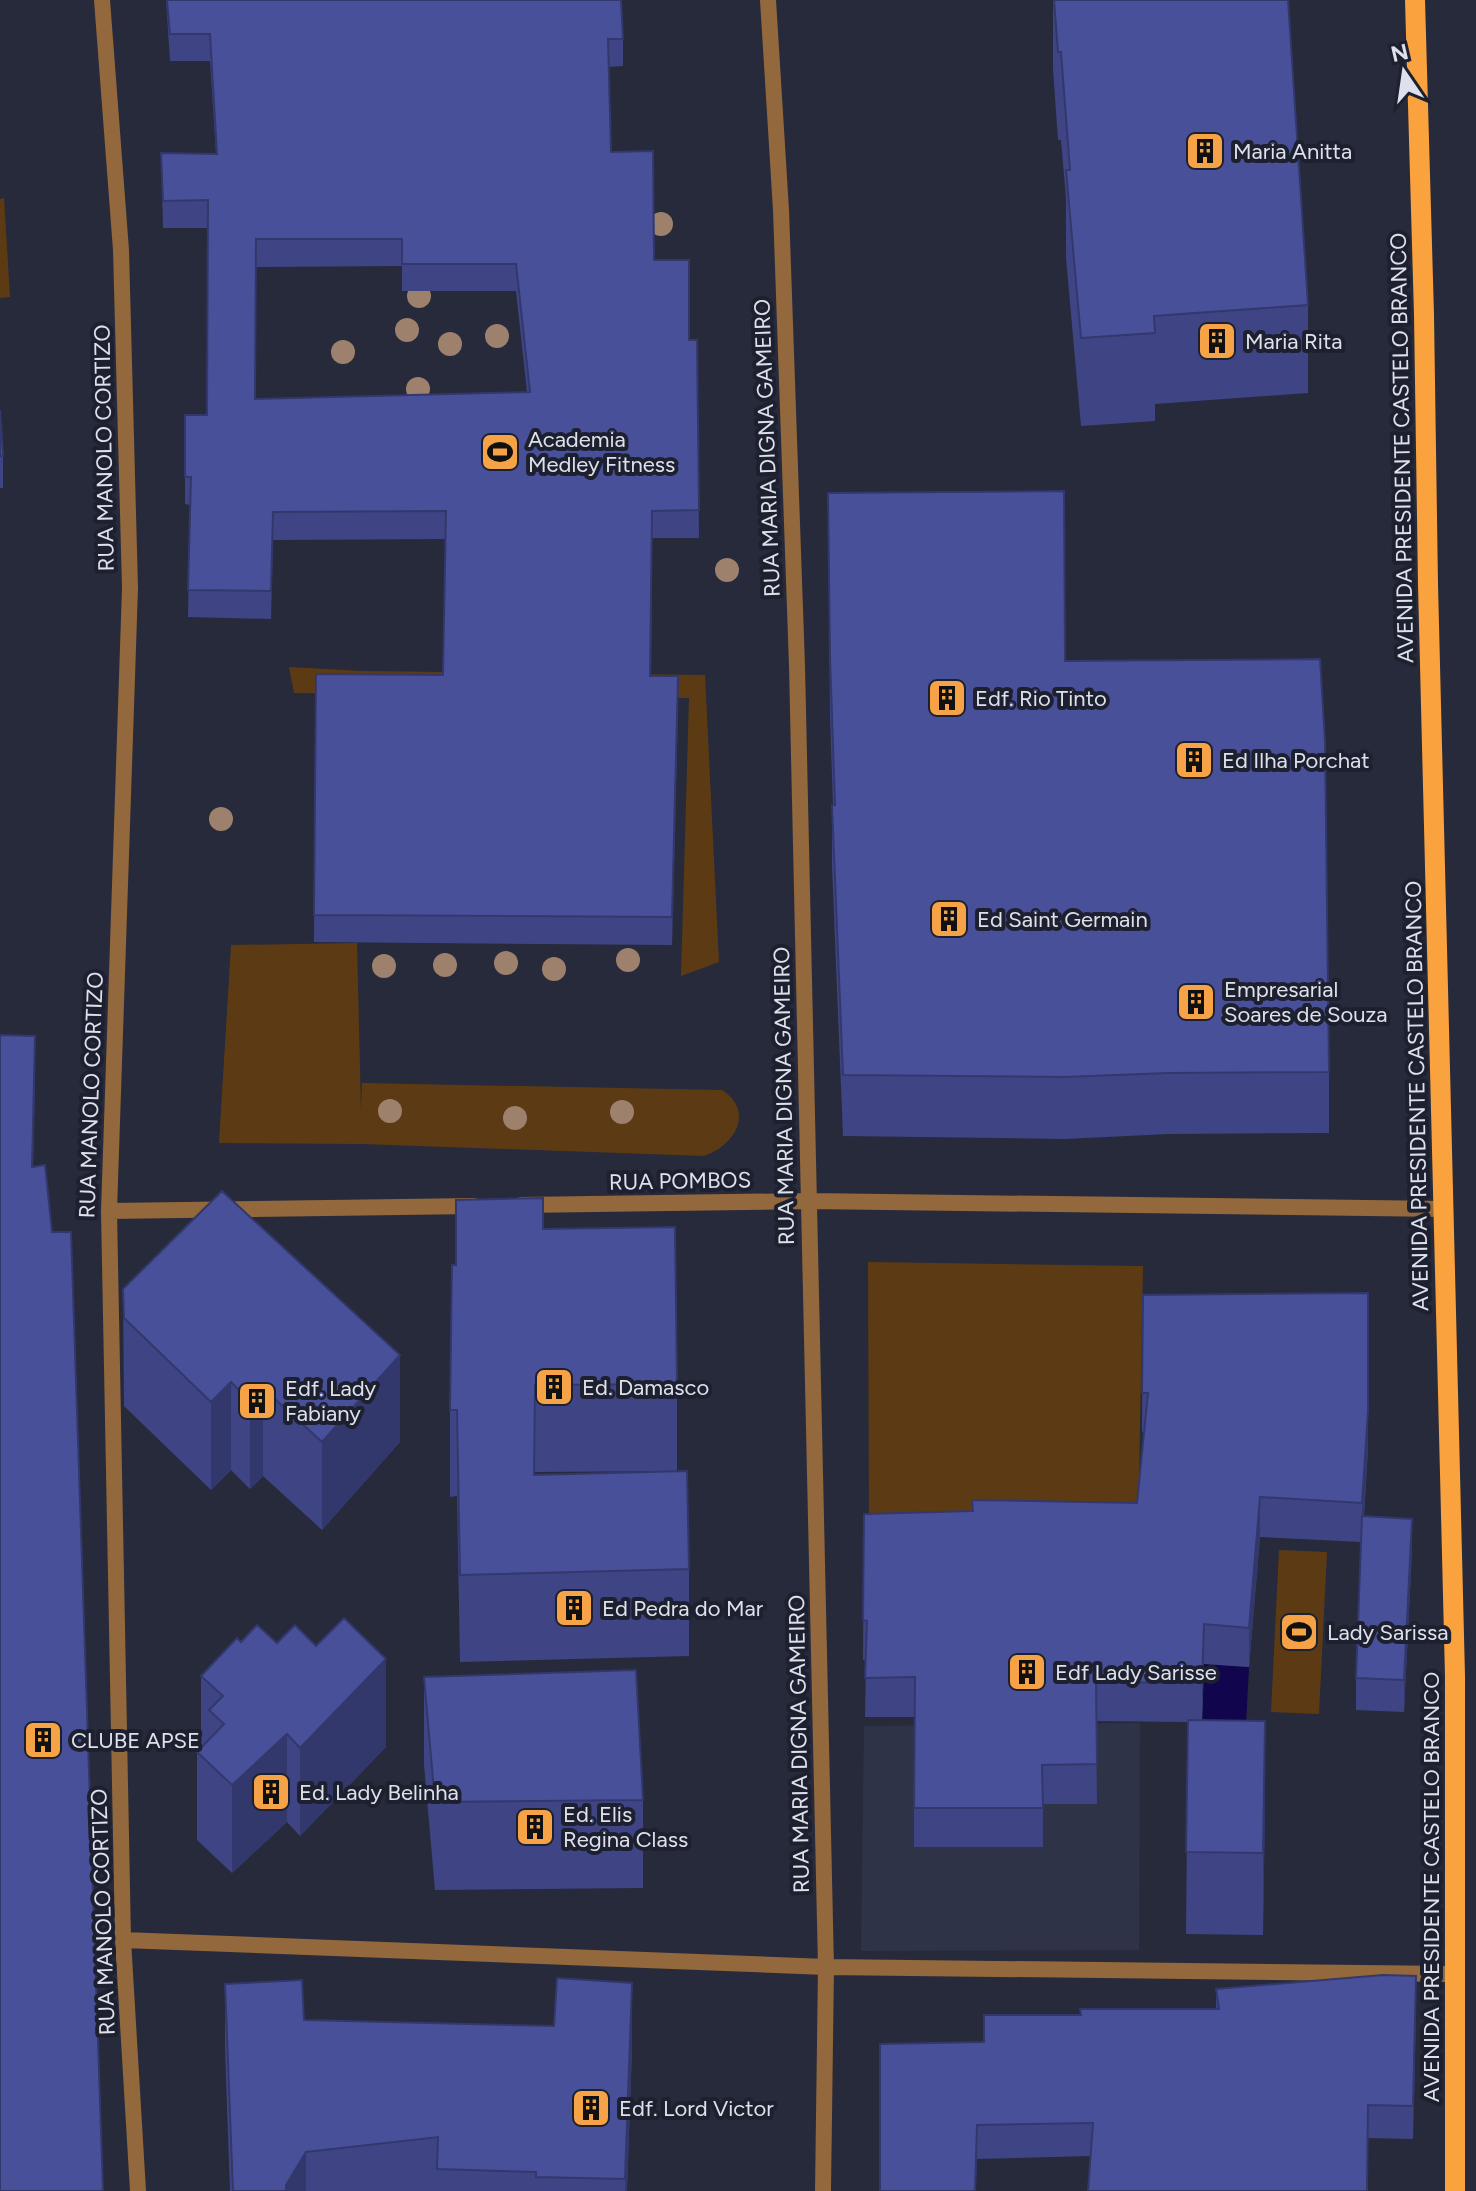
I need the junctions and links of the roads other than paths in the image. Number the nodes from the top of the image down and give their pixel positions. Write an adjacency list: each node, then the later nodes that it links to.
1 (102, 0): 6 (street, RUA MANOLO CORTIZO)
2 (768, 0): 4 (street, RUA MARIA DIGNA GAMEIRO)
3 (1415, 0): 5 (main road, AVENIDA PRESIDENTE CASTELO BRANCO)
4 (809, 1201): 5 (street, RUA POMBOS); 6 (street, RUA POMBOS); 9 (street, RUA MARIA DIGNA GAMEIRO)
5 (1444, 1209): 7 (main road, AVENIDA PRESIDENTE CASTELO BRANCO)
6 (109, 1211): 8 (street, RUA MANOLO CORTIZO)
7 (1466, 1676): 10 (main road, AVENIDA PRESIDENTE CASTELO BRANCO)
8 (123, 1940): 9 (street); 11 (street, RUA MANOLO CORTIZO)
9 (826, 1967): 10 (street); 12 (street, RUA MARIA DIGNA GAMEIRO)
10 (1454, 1974): 13 (main road, AVENIDA PRESIDENTE CASTELO BRANCO)
11 (138, 2191)
12 (823, 2191)
13 (1455, 2191)

